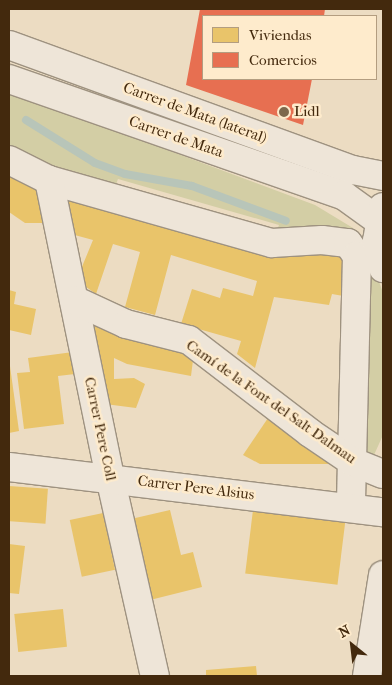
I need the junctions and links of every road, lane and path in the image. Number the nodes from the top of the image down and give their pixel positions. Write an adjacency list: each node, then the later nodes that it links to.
1 (9, 45): 4 (street, Carrer de Mata (lateral))
2 (9, 79): 7 (street, Carrer de Mata)
3 (9, 160): 5 (street)
4 (383, 176)
5 (49, 180): 10 (street, Carrer Pere Coll); 11 (street)
6 (383, 190): 7 (street, Carrer de Mata)
7 (343, 195): 8 (street, Carrer de Mata)
8 (381, 214): 9 (street)
9 (383, 268)
10 (74, 300): 11 (street, Camí de la Font del Salt Dalmau); 14 (street, Carrer Pere Coll)
11 (353, 462): 13 (street, Camí de la Font del Salt Dalmau); 15 (street)
12 (9, 467): 14 (street, Carrer Pere Alsius)
13 (383, 474)
14 (110, 477): 15 (street, Carrer Pere Alsius); 18 (street, Carrer Pere Coll)
15 (351, 506): 16 (street, Carrer Pere Alsius)
16 (383, 512)
17 (383, 575): 19 (street)
18 (156, 676)
19 (367, 676)

